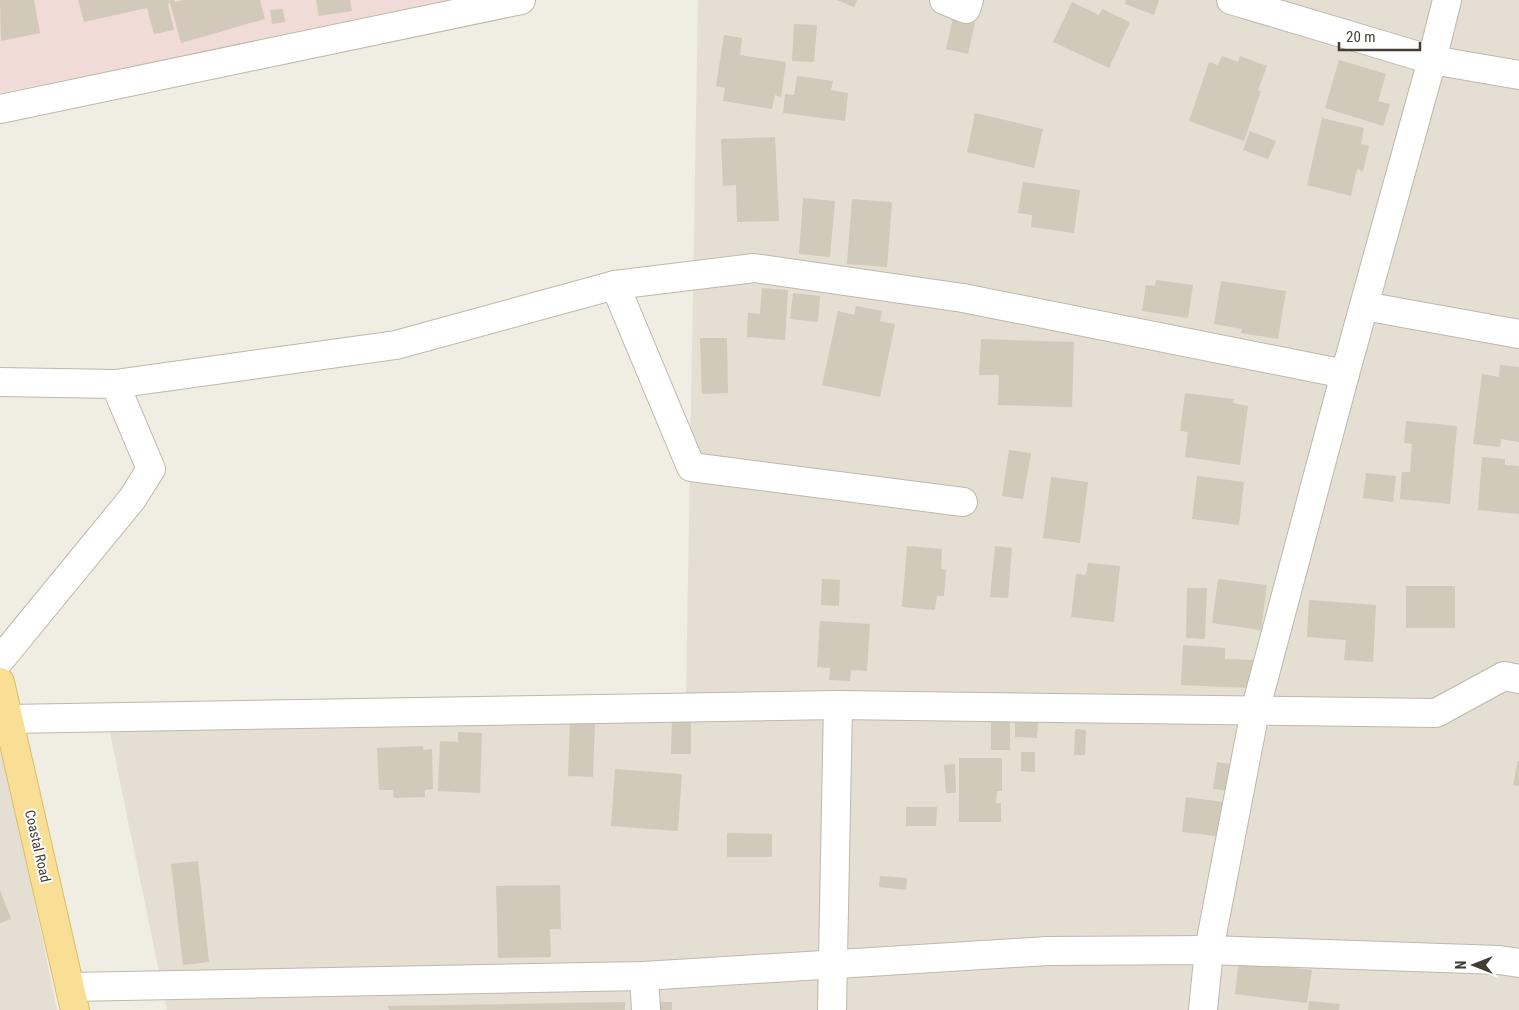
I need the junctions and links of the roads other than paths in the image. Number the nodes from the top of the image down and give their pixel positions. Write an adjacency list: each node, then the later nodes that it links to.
1 (521, 0): 8 (street)
2 (944, 0): 3 (street)
3 (969, 0)
4 (1231, 0): 6 (street)
5 (1447, 0): 6 (street)
6 (1432, 60): 7 (street); 10 (street)
7 (1519, 74)
8 (0, 109)
9 (615, 285): 12 (street); 14 (street); 15 (street)
10 (1364, 306): 11 (street); 12 (street)
11 (1519, 334)
12 (1345, 374): 20 (street)
13 (0, 382): 14 (street)
14 (115, 384): 16 (street)
15 (963, 502)
16 (0, 660)
17 (1519, 679): 20 (street)
18 (0, 682): 21 (main road, Coastal Road)
19 (838, 705): 20 (street); 21 (street); 24 (street)
20 (1255, 711): 22 (street)
21 (8, 718): 26 (main road, Coastal Road)
22 (1209, 950): 23 (street); 24 (street); 29 (street)
23 (1519, 963)
24 (833, 966): 25 (street); 28 (street)
25 (644, 976): 26 (street); 27 (street)
26 (73, 999)
27 (646, 1010)
28 (832, 1010)
29 (1203, 1010)

